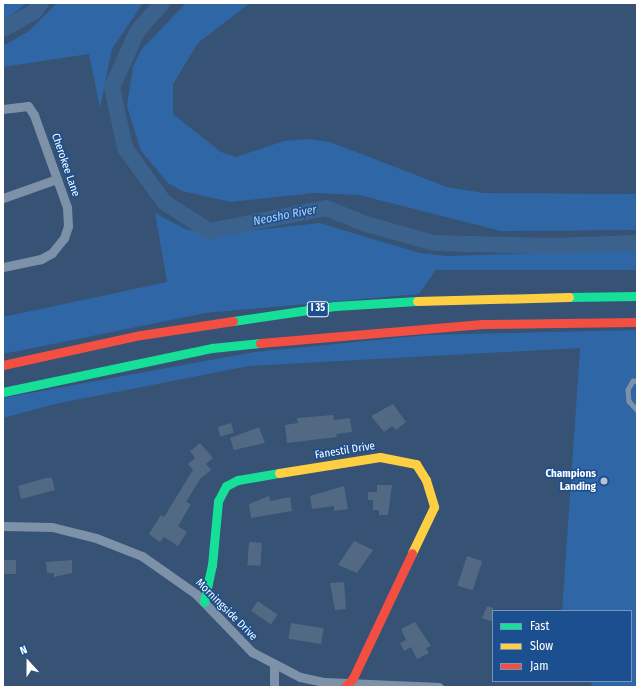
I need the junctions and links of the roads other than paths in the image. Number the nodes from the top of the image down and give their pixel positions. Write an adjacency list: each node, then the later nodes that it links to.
1 (3, 110): 2 (street, Cherokee Lane)
2 (57, 179): 3 (street); 4 (street, Cherokee Lane)
3 (3, 198)
4 (3, 267)
5 (637, 296): 7 (main road, I 35)
6 (637, 322): 9 (main road)
7 (3, 365)
8 (637, 382): 10 (lane)
9 (3, 392)
10 (637, 410)
11 (3, 526): 12 (street, Morningside Drive)
12 (204, 602): 13 (street, Morningside Drive); 14 (main road, Fanestil Drive)
13 (274, 666): 14 (street, Morningside Drive); 15 (street)
14 (346, 685): 16 (street, Morningside Drive)
15 (274, 687)
16 (439, 687)

